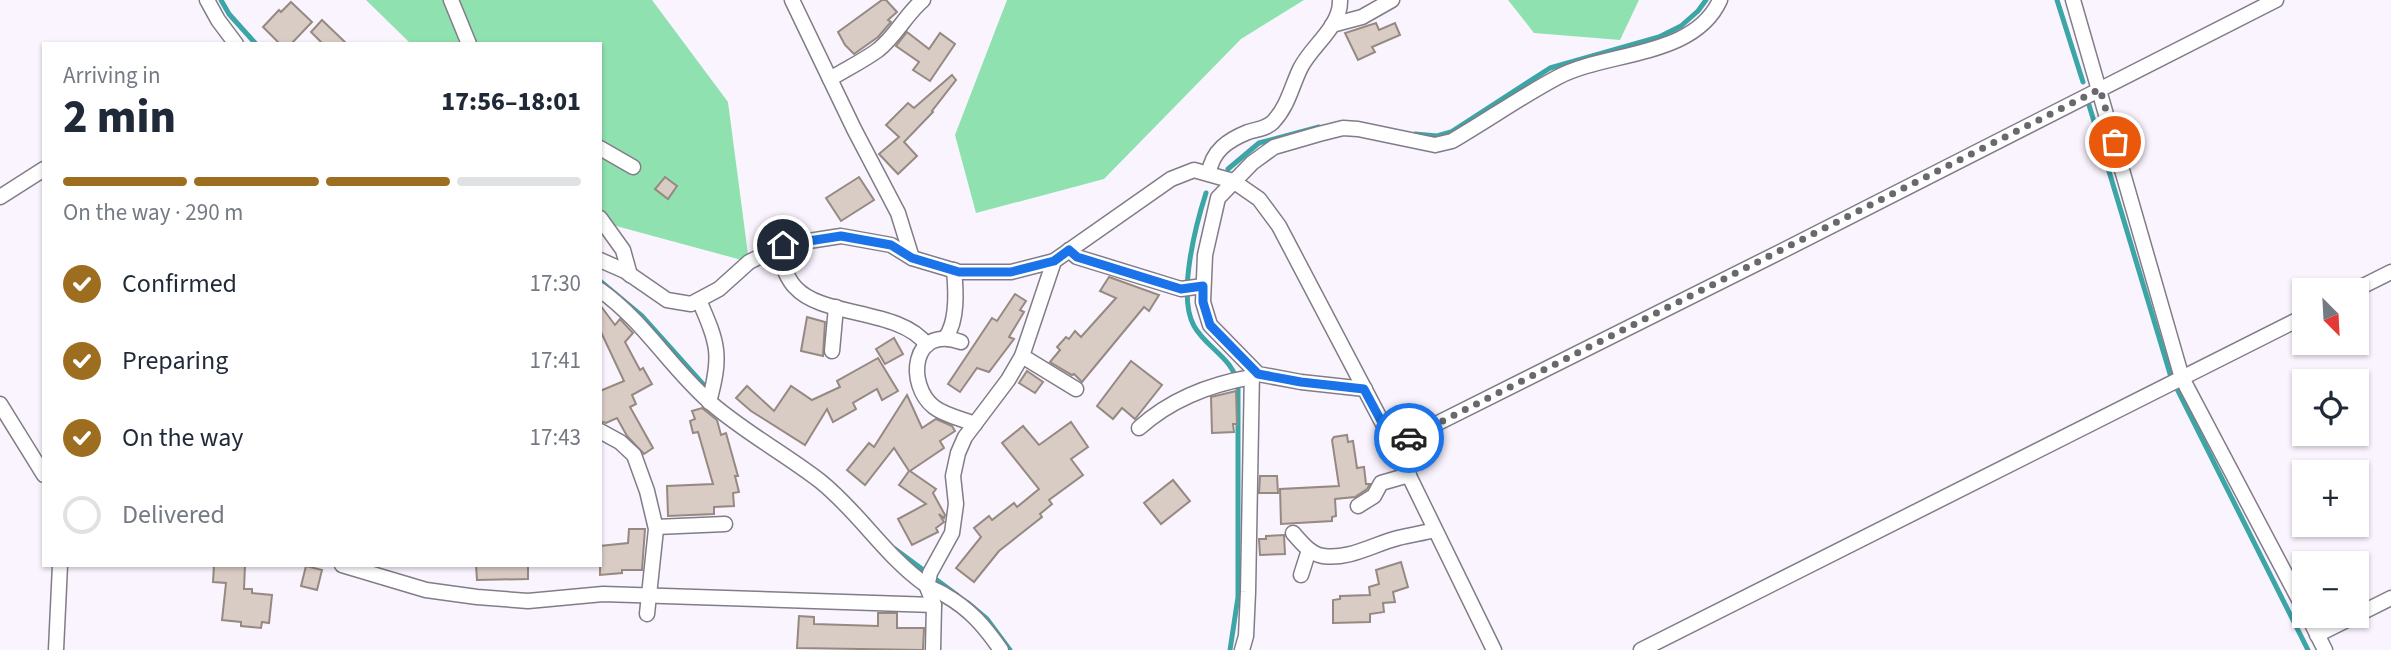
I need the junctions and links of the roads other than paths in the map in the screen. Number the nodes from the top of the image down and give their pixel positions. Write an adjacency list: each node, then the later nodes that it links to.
1 (207, 0): 11 (street)
2 (451, 0): 12 (street)
3 (792, 0): 13 (street)
4 (923, 0): 13 (street)
5 (1340, 0): 10 (street)
6 (1392, 0): 10 (street)
7 (1720, 0): 19 (street)
8 (2073, 0): 14 (street)
9 (2276, 0): 14 (street)
10 (1332, 25): 18 (street)
11 (234, 42)
12 (468, 42)
13 (830, 79): 24 (street)
14 (2100, 89): 42 (street); 50 (street)
15 (602, 149): 16 (street)
16 (633, 167)
17 (42, 170): 20 (street)
18 (1209, 173): 19 (street); 23 (street)
19 (1233, 181): 31 (street); 44 (street)
20 (0, 197)
21 (602, 221): 29 (street)
22 (776, 248): 24 (street); 33 (street); 34 (street)
23 (1069, 250): 26 (street); 31 (street)
24 (912, 258): 27 (street)
25 (602, 261): 29 (street)
26 (1054, 261): 27 (street); 40 (street)
27 (954, 270): 36 (street)
28 (2391, 272): 30 (street)
29 (630, 275): 33 (street)
30 (2370, 282)
31 (1192, 288): 41 (street)
32 (602, 291): 45 (street)
33 (699, 300): 45 (street)
34 (836, 307): 38 (street); 39 (street)
35 (2292, 322): 42 (street)
36 (946, 337): 37 (street); 38 (street)
37 (961, 342)
38 (927, 345): 47 (street)
39 (832, 351)
40 (1022, 356): 43 (street); 47 (street)
41 (1244, 377): 44 (street); 48 (street); 75 (street)
42 (2176, 380): 63 (street); 77 (street)
43 (1076, 389)
44 (1364, 389): 50 (street)
45 (711, 395): 62 (street)
46 (0, 404): 51 (street)
47 (975, 424): 62 (street)
48 (1139, 428)
49 (602, 432): 55 (street)
50 (1394, 445): 52 (street)
51 (42, 472)
52 (1409, 475): 53 (street); 56 (street)
53 (1358, 506)
54 (724, 524): 55 (street)
55 (656, 527): 64 (street)
56 (1435, 530): 58 (street); 76 (street)
57 (1293, 533): 58 (street)
58 (1309, 550): 61 (street)
59 (60, 567): 72 (street)
60 (349, 567): 64 (street)
61 (1301, 575)
62 (929, 580): 66 (street); 74 (street)
63 (2292, 588)
64 (649, 595): 66 (street); 68 (street)
65 (2391, 597): 67 (street)
66 (934, 606): 73 (street)
67 (2369, 608)
68 (647, 614)
69 (2314, 628): 71 (street)
70 (2331, 628): 71 (street)
71 (2318, 635): 78 (street)
72 (56, 650)
73 (933, 650)
74 (1001, 650)
75 (1242, 650)
76 (1494, 650)
77 (1641, 650)
78 (2325, 650)

